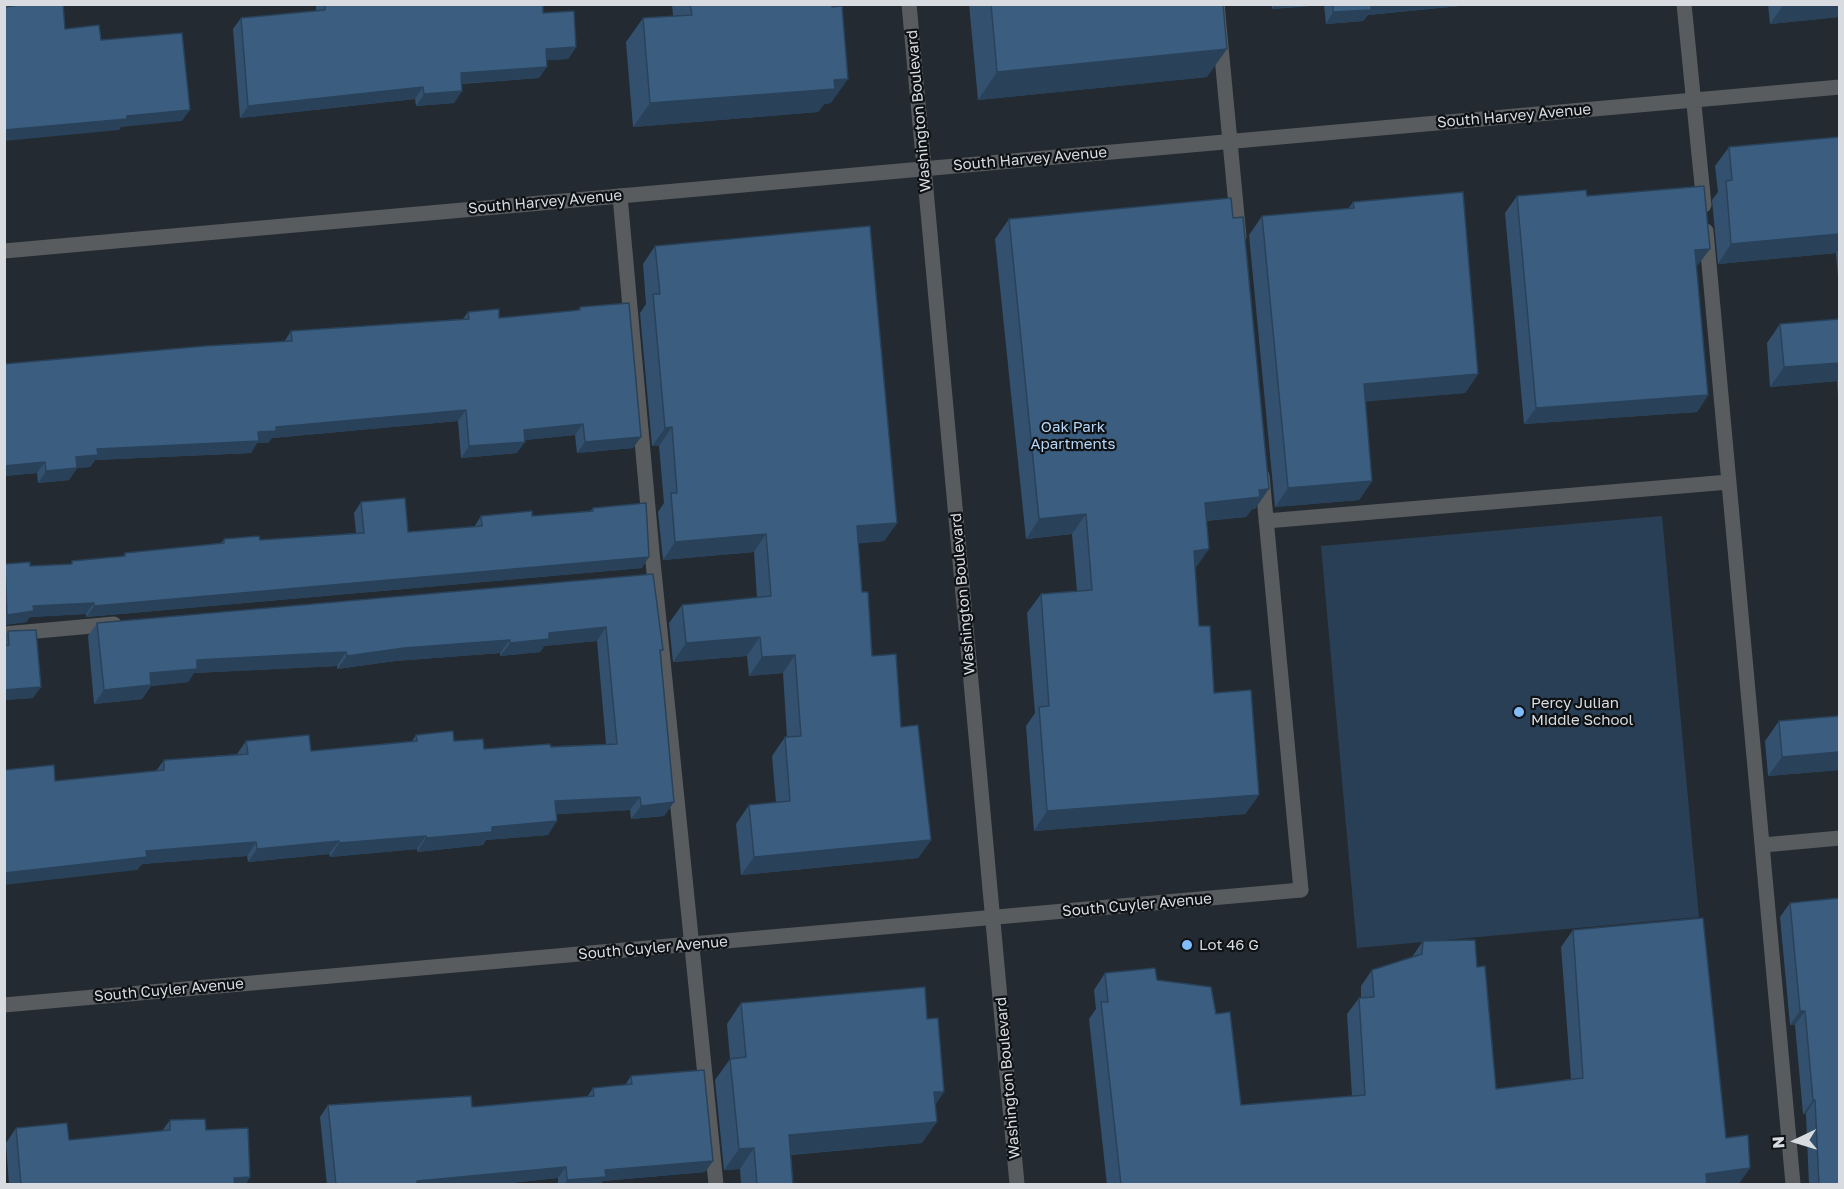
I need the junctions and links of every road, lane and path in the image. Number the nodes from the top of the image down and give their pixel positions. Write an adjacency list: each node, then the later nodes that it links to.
1 (909, 4): 7 (street, Washington Boulevard)
2 (1217, 4): 6 (street)
3 (1684, 4): 5 (street)
4 (1839, 87): 5 (street, South Harvey Avenue)
5 (1693, 100): 6 (street, South Harvey Avenue); 12 (street)
6 (1230, 141): 7 (street, South Harvey Avenue); 10 (street)
7 (924, 169): 8 (street, South Harvey Avenue); 18 (street, Washington Boulevard)
8 (620, 196): 9 (street, South Harvey Avenue); 19 (street)
9 (4, 250)
10 (1240, 252)
11 (1261, 463): 13 (street)
12 (1729, 482): 13 (street); 17 (street)
13 (1266, 521): 18 (street, South Cuyler Avenue)
14 (135, 622): 15 (street)
15 (4, 634)
16 (1839, 838): 17 (street)
17 (1763, 845): 23 (street)
18 (993, 918): 19 (street, South Cuyler Avenue); 22 (street, Washington Boulevard)
19 (692, 945): 20 (street, South Cuyler Avenue); 21 (street)
20 (4, 1005)
21 (716, 1185)
22 (1017, 1185)
23 (1793, 1185)

